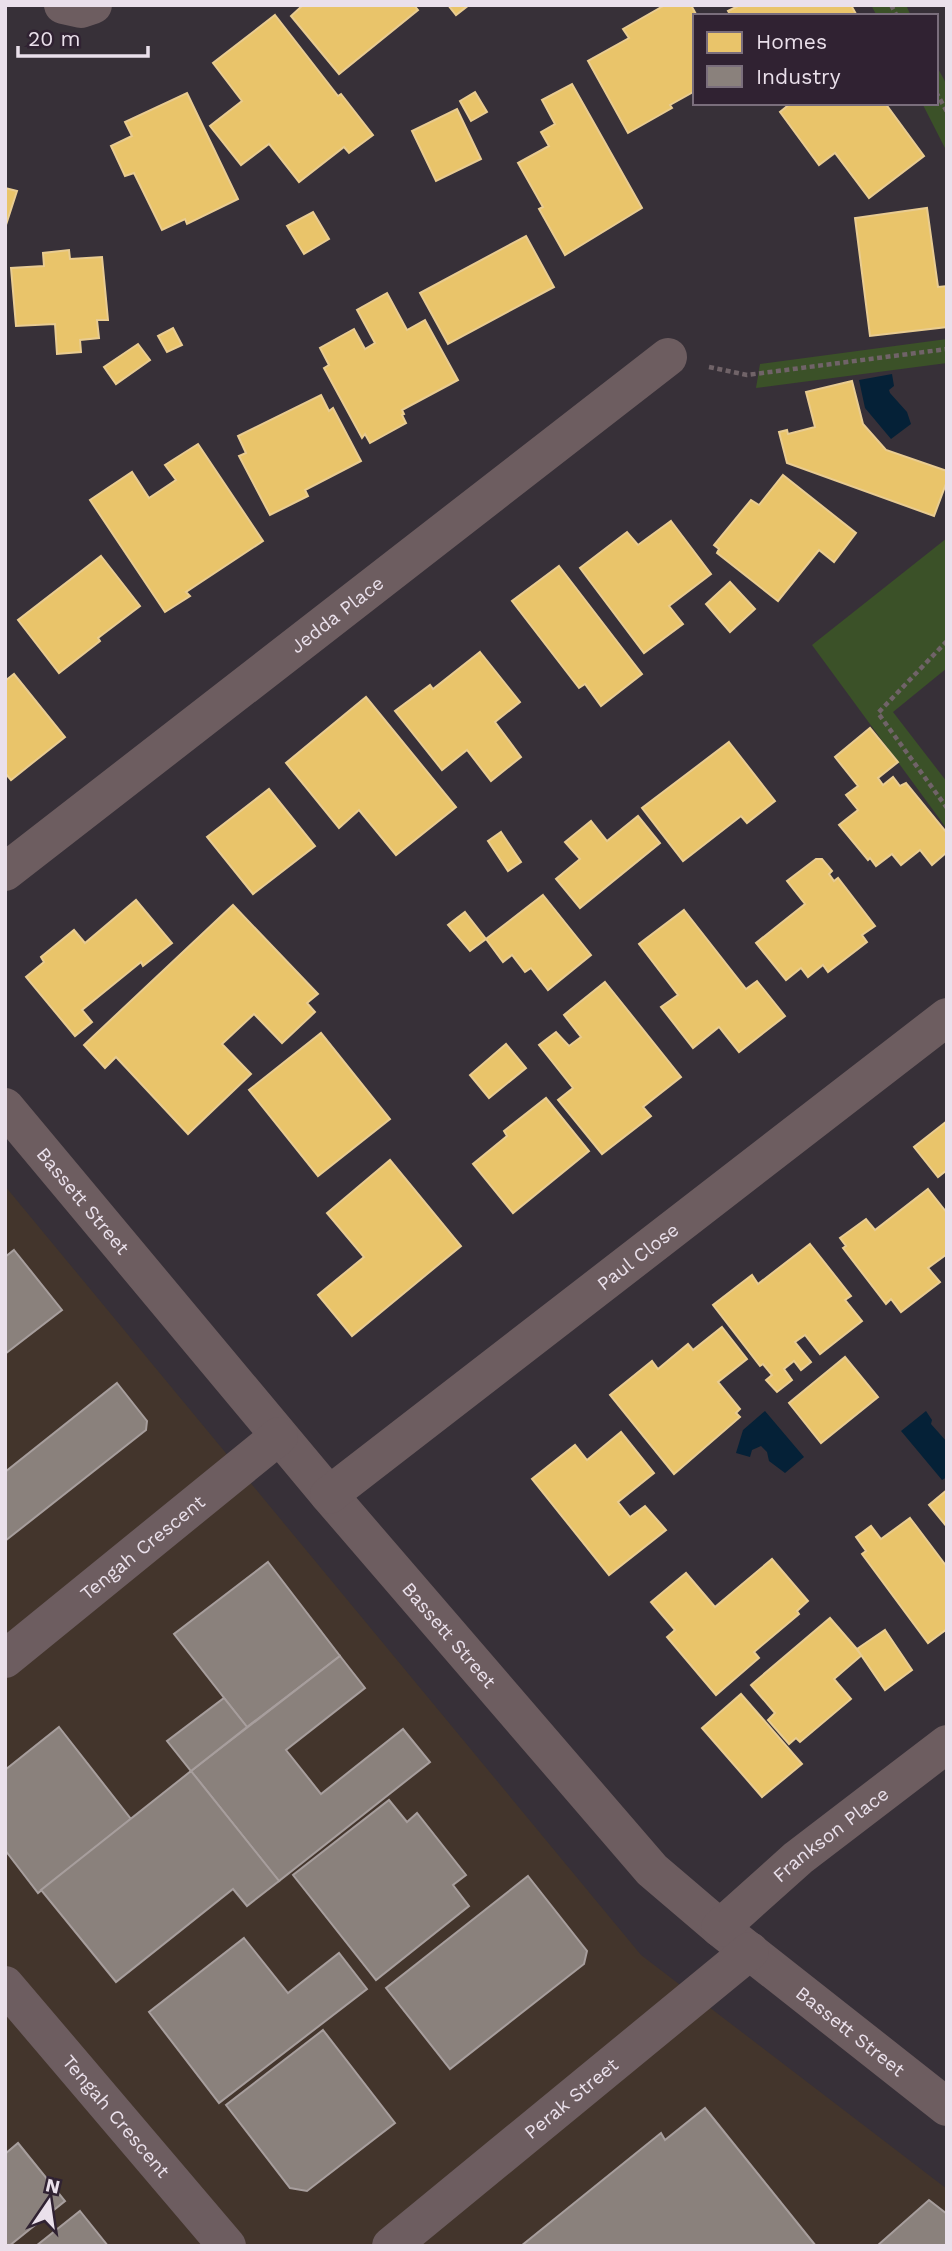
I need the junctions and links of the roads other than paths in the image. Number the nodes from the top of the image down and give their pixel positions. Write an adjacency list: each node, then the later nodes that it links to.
1 (63, 5): 2 (street)
2 (93, 5)
3 (668, 357): 4 (street, Jedda Place)
4 (5, 872)
5 (947, 1017): 8 (street, Paul Close)
6 (5, 1107): 7 (street, Bassett Street)
7 (279, 1436): 8 (street, Bassett Street); 9 (street, Tengah Crescent)
8 (329, 1495): 11 (street, Bassett Street)
9 (5, 1659)
10 (947, 1744): 11 (street, Frankson Place)
11 (720, 1928): 12 (street, Bassett Street)
12 (750, 1951): 14 (street, Bassett Street); 16 (street, Perak Street)
13 (5, 1985): 15 (street, Tengah Crescent)
14 (947, 2107)
15 (227, 2246)
16 (391, 2246)

